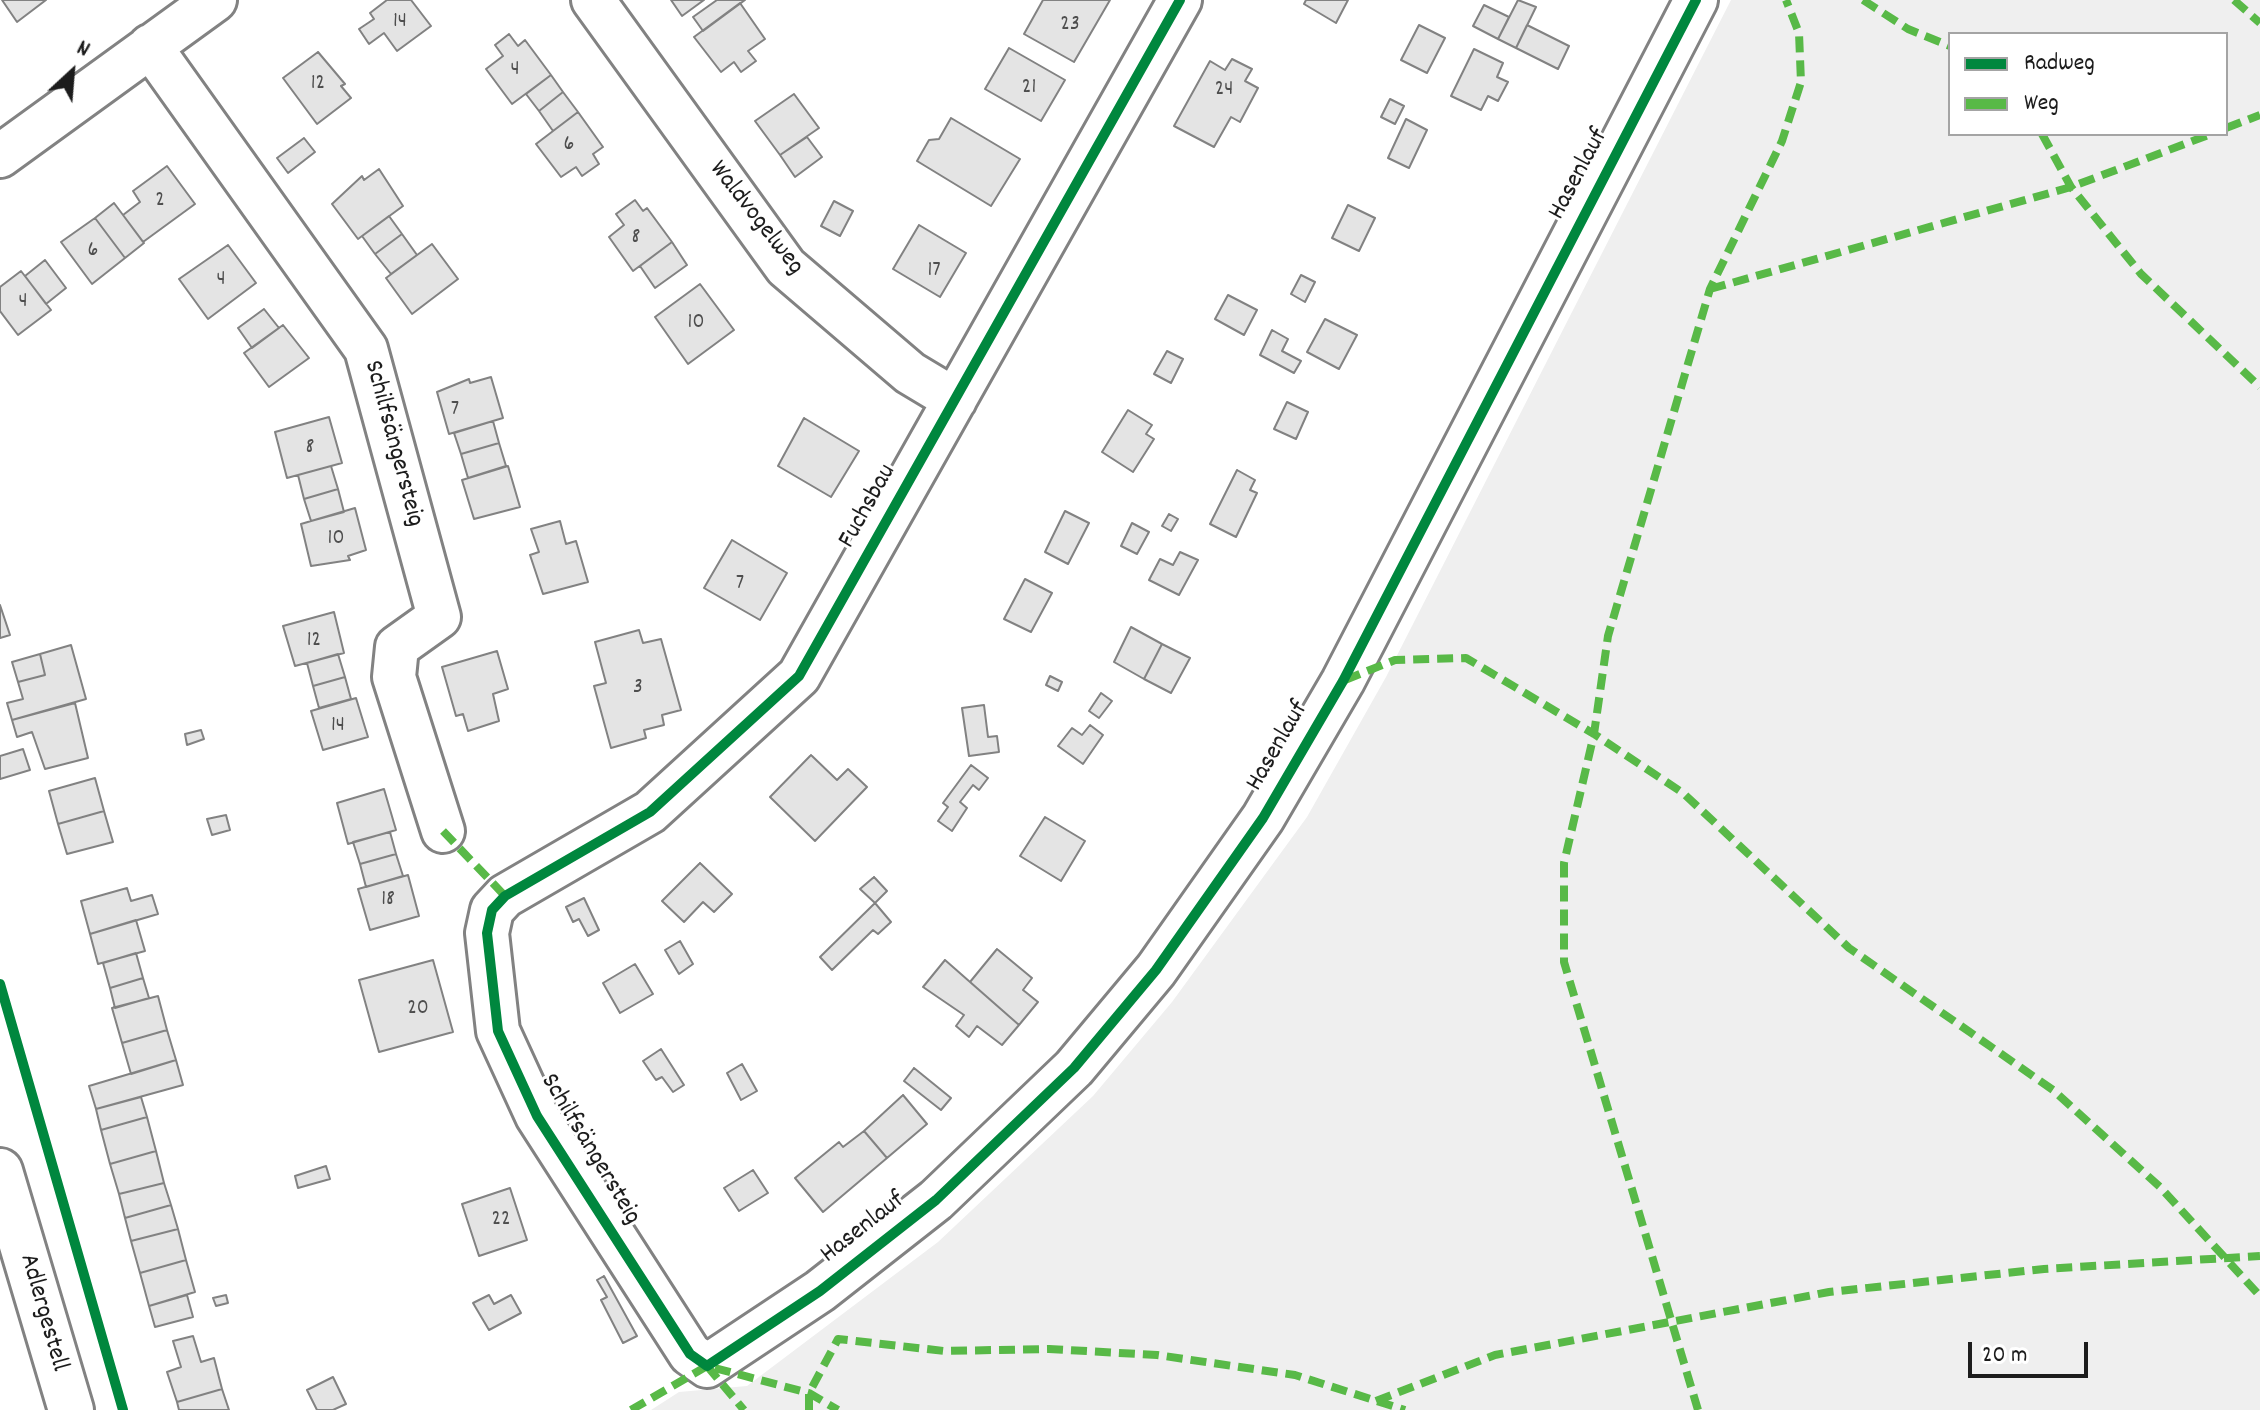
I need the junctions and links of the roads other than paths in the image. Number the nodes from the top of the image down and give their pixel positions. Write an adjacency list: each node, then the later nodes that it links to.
1 (215, 0): 5 (street)
2 (593, 0): 7 (street, Waldvogelweg)
3 (1180, 0): 7 (street, Fuchsbau)
4 (1696, 0): 11 (street, Hasenlauf)
5 (150, 46): 6 (street); 8 (street, Schilfsängersteig)
6 (0, 156)
7 (955, 400): 9 (street, Fuchsbau)
8 (443, 831)
9 (487, 933): 11 (street, Schilfsängersteig)
10 (0, 1171): 12 (main road, Adlergestell)
11 (707, 1366)
12 (71, 1410)

